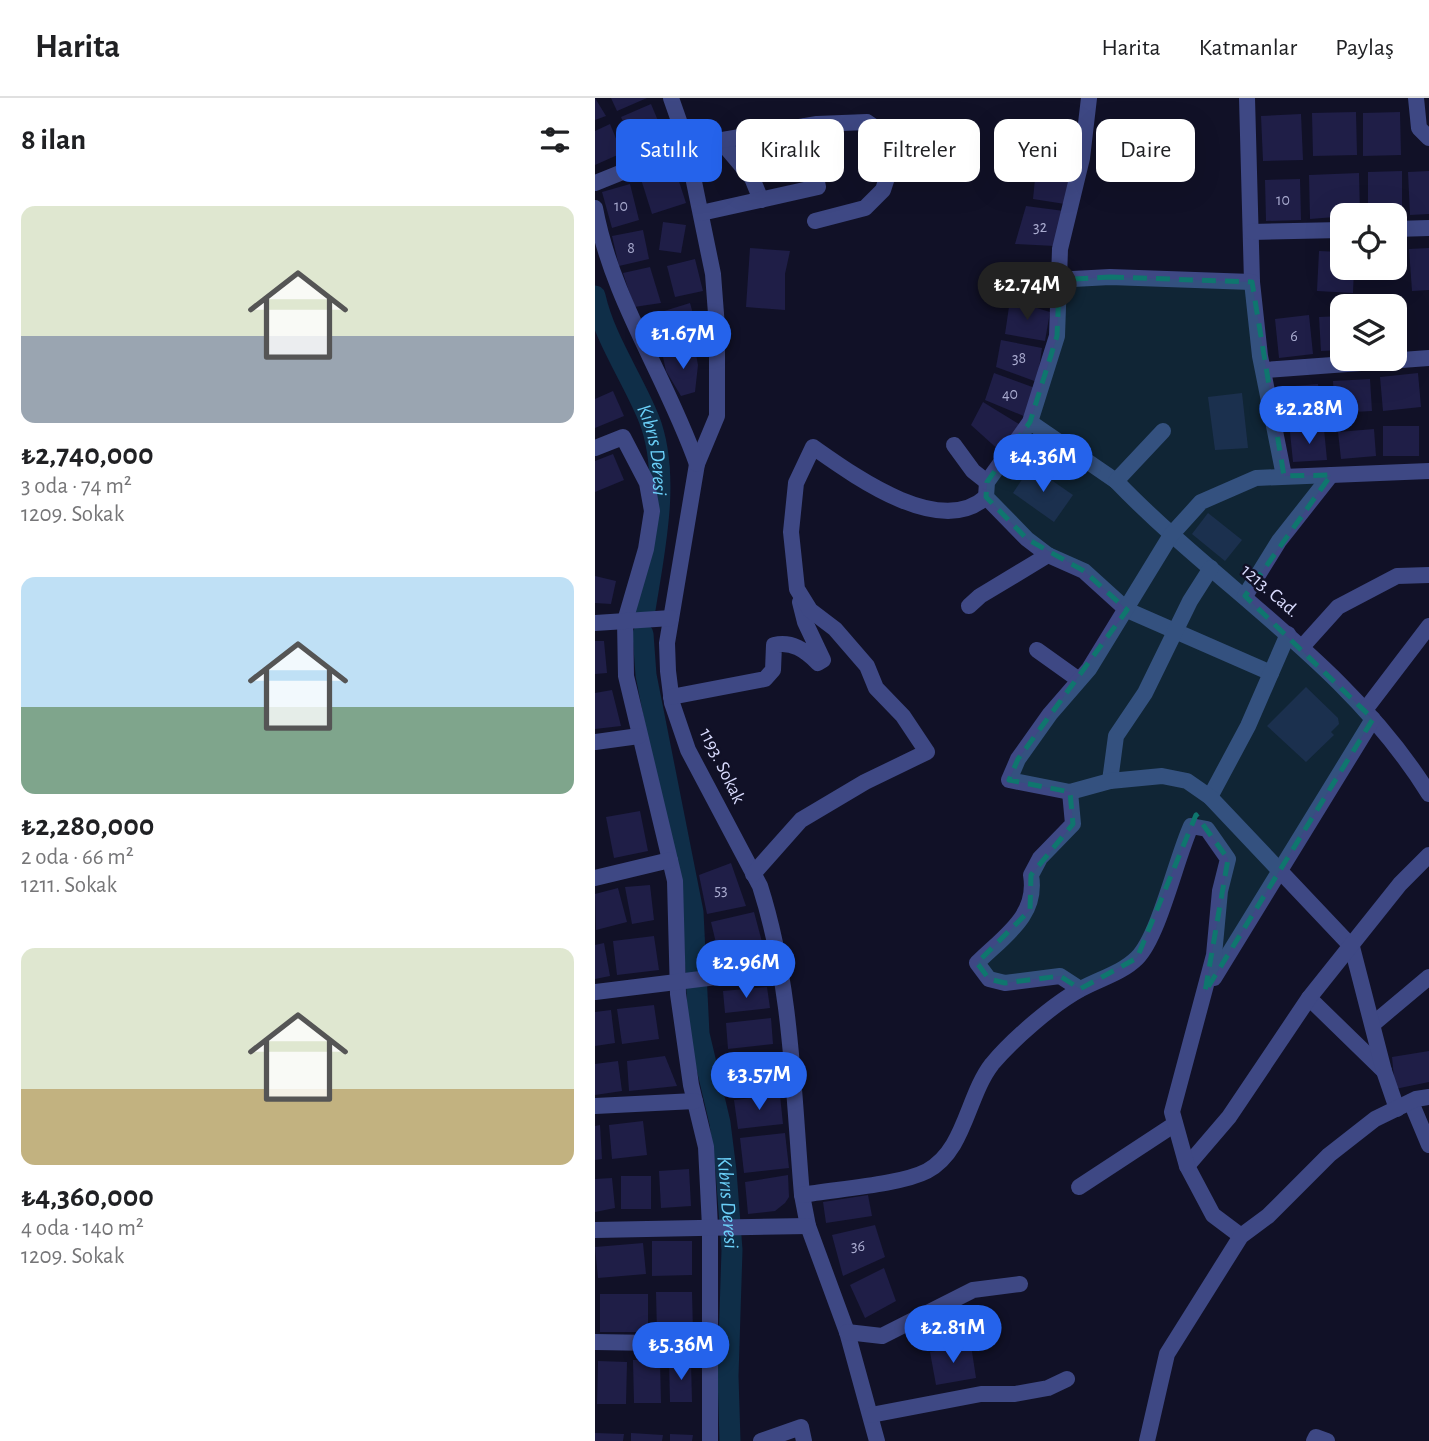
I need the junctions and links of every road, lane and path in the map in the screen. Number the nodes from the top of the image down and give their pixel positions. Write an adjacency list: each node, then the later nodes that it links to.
1 (1089, 98): 22 (street)
2 (1247, 98): 20 (street)
3 (1416, 98): 7 (street)
4 (674, 100): 5 (street, 1193. Sokak)
5 (679, 119)
6 (844, 123): 16 (street)
7 (1429, 138)
8 (722, 142): 13 (street)
9 (616, 175): 12 (street)
10 (695, 182): 15 (street, 1193. Sokak)
11 (817, 182): 13 (street)
12 (595, 183)
13 (761, 200): 15 (street)
14 (595, 208): 29 (street)
15 (701, 213): 29 (street, 1193. Sokak)
16 (815, 221)
17 (1407, 229): 18 (street)
18 (1429, 229)
19 (1330, 230): 20 (street)
20 (1251, 232): 21 (street)
21 (1252, 282): 22 (street); 24 (street)
22 (1059, 290): 25 (street)
23 (1429, 358): 24 (street)
24 (1265, 370): 32 (street)
25 (1030, 422): 33 (street, 1213. Cad.); 34 (street)
26 (1163, 431): 33 (street)
27 (954, 444): 34 (street)
28 (595, 448): 44 (street)
29 (697, 464): 43 (street, 1193. Sokak)
30 (1429, 471): 31 (street)
31 (1331, 475): 32 (street); 40 (street)
32 (1284, 476): 35 (street)
33 (1116, 481): 35 (street, 1213. Cad.)
34 (986, 489): 36 (street); 39 (street)
35 (1171, 535): 37 (street, 1213. Cad.); 42 (street)
36 (1048, 555): 41 (street); 42 (street)
37 (1211, 568): 40 (street, 1213. Cad.); 47 (street)
38 (1429, 575): 49 (street)
39 (797, 589): 53 (street); 63 (street)
40 (1245, 596): 48 (street, 1213. Cad.)
41 (969, 606)
42 (1127, 610): 47 (street); 52 (street)
43 (671, 618): 44 (street); 53 (street, 1193. Sokak)
44 (625, 621): 45 (street); 55 (street)
45 (595, 623)
46 (1429, 626): 54 (street)
47 (1177, 632): 51 (street); 57 (street)
48 (1288, 634): 49 (street, 1213. Cad.); 51 (street)
49 (1302, 647): 54 (street, 1213. Cad.)
50 (1037, 650): 52 (street)
51 (1272, 673): 60 (street)
52 (1079, 680): 58 (street)
53 (671, 696): 63 (street, 1193. Sokak)
54 (1369, 715): 59 (street, 1213. Cad.); 64 (street)
55 (639, 736): 56 (street); 62 (street)
56 (595, 743)
57 (1110, 781): 58 (street); 60 (street)
58 (1070, 792): 70 (street)
59 (1429, 794)
60 (1210, 797): 64 (street)
61 (1429, 855): 66 (street)
62 (670, 860): 65 (street); 69 (street)
63 (753, 874): 67 (street, 1193. Sokak)
64 (1280, 874): 66 (street); 72 (street)
65 (595, 878)
66 (1352, 947): 73 (street); 74 (street)
67 (781, 969): 69 (street); 84 (street, 1193. Sokak)
68 (1429, 977): 74 (street)
69 (678, 980): 71 (street); 77 (street)
70 (1080, 989): 72 (street); 84 (street)
71 (595, 992)
72 (1205, 992): 80 (street)
73 (1309, 998): 75 (street); 82 (street)
74 (1373, 1024): 75 (street)
75 (1384, 1071): 78 (street)
76 (1429, 1097): 78 (street)
77 (695, 1101): 79 (street); 86 (street)
78 (1404, 1105): 81 (street); 88 (street)
79 (595, 1106)
80 (1175, 1124): 82 (street); 83 (street)
81 (1429, 1145)
82 (1188, 1166): 88 (street)
83 (1079, 1188)
84 (802, 1195): 85 (street, 1193. Sokak)
85 (808, 1226): 86 (street); 90 (street, 1193. Sokak)
86 (718, 1227): 87 (street); 92 (street)
87 (595, 1230)
88 (1241, 1236): 99 (street)
89 (1020, 1284): 90 (street)
90 (847, 1332): 94 (street, 1193. Sokak)
91 (595, 1342): 92 (street)
92 (711, 1344): 95 (street)
93 (1067, 1379): 94 (street)
94 (871, 1415): 98 (street, 1193. Sokak)
95 (710, 1441)
96 (761, 1441): 97 (street)
97 (804, 1441)
98 (877, 1441)
99 (1147, 1441)
100 (1314, 1441): 101 (street)
101 (1327, 1441)

